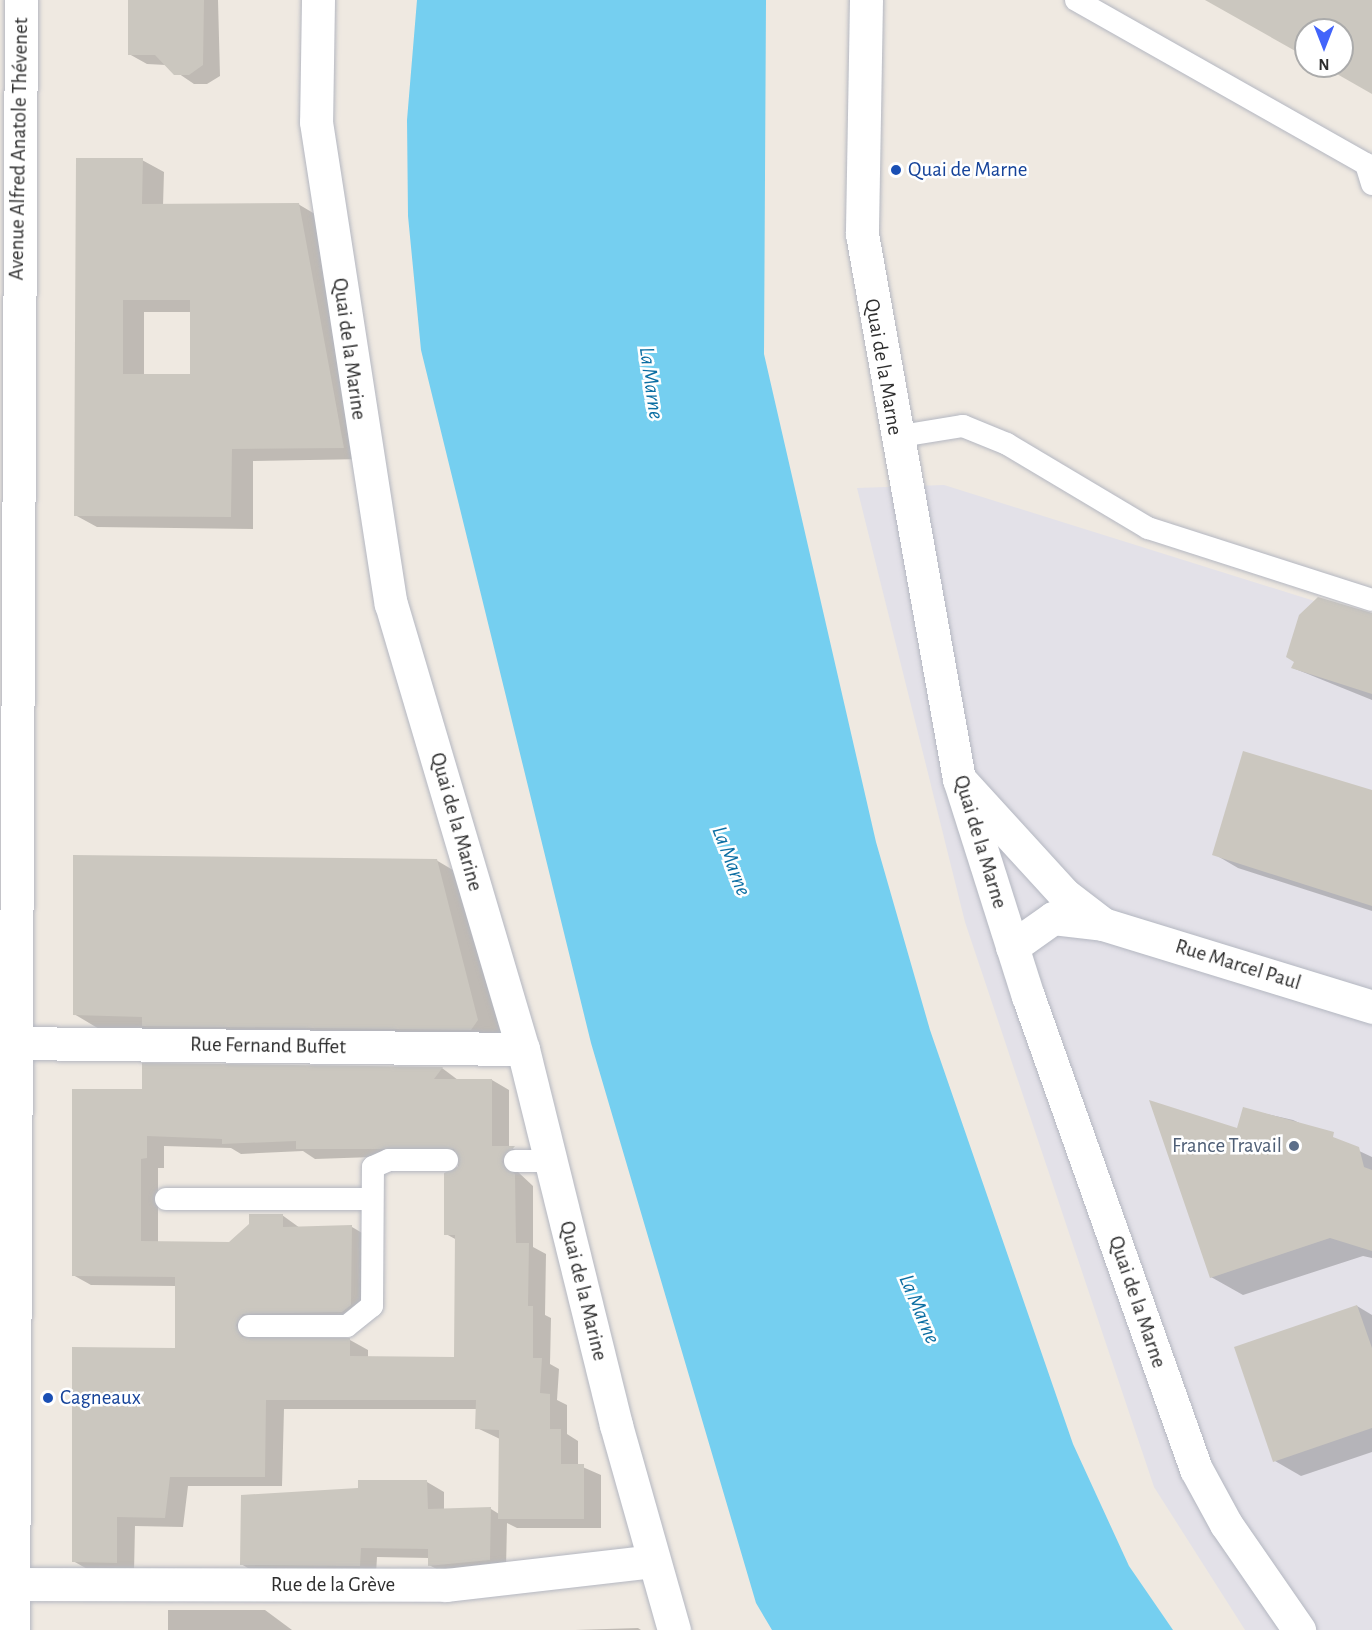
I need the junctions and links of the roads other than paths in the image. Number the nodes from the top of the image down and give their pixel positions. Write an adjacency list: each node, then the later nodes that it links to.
1 (318, 0): 15 (street, Quai de la Marine)
2 (866, 0): 7 (street, Quai de la Marne)
3 (1076, 0): 5 (lane)
4 (14, 16): 6 (street, Avenue Alfred Anatole Thévenet)
5 (1372, 184)
6 (9, 243): 9 (street, Avenue Alfred Anatole Thévenet)
7 (895, 437): 8 (lane); 10 (street, Quai de la Marne)
8 (1372, 600)
9 (7, 623): 14 (street, Avenue Alfred Anatole Thévenet)
10 (959, 779): 11 (street, Rue Marcel Paul); 12 (street, Quai de la Marne)
11 (1103, 924): 12 (street, Rue Marcel Paul); 13 (street, Rue Marcel Paul)
12 (1012, 947): 27 (street, Quai de la Marne)
13 (1372, 1007)
14 (14, 1043): 15 (street, Rue Fernand Buffet); 22 (street, Avenue Alfred Anatole Thévenet)
15 (523, 1049): 18 (street, Quai de la Marine)
16 (447, 1160): 20 (lane)
17 (515, 1161): 18 (lane)
18 (550, 1161): 23 (street, Quai de la Marine)
19 (166, 1198): 20 (lane)
20 (370, 1199): 21 (lane)
21 (249, 1326)
22 (7, 1472): 24 (street, Avenue Alfred Anatole Thévenet)
23 (652, 1561): 24 (street, Rue de la Grève); 26 (street, Quai de la Marine)
24 (13, 1584): 25 (street, Avenue Alfred Anatole Thévenet)
25 (13, 1630)
26 (674, 1630)
27 (1299, 1630)

